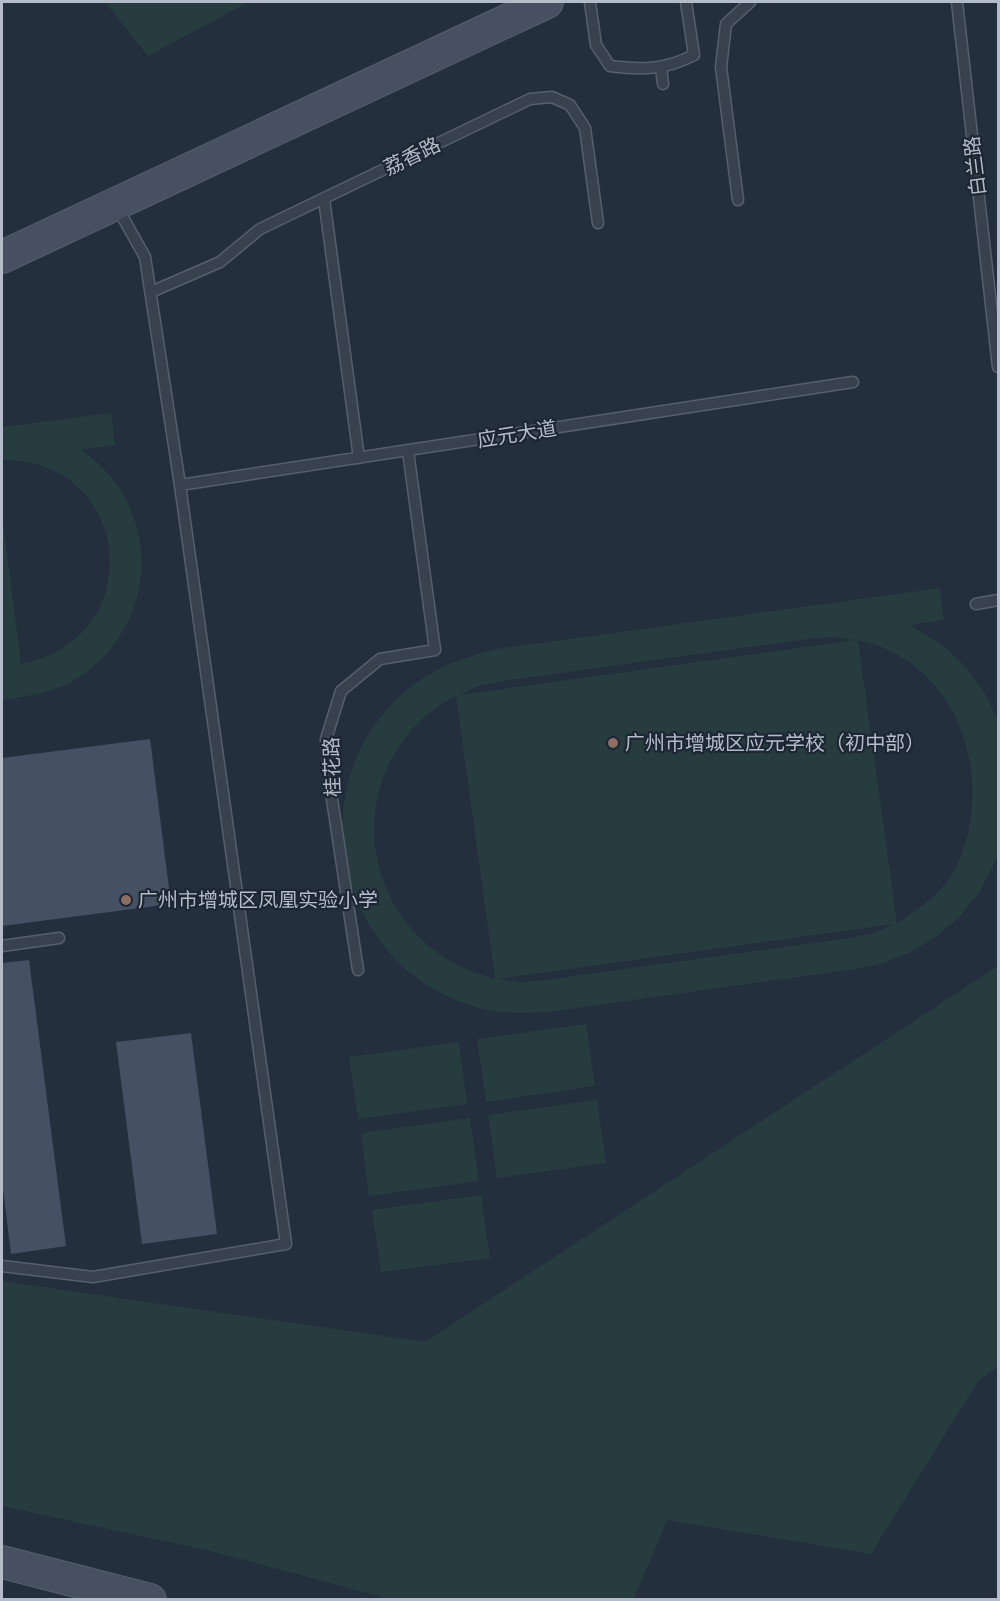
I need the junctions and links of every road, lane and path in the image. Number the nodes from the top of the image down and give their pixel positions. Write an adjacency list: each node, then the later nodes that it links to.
1 (547, 2): 10 (street)
2 (590, 2): 6 (lane)
3 (686, 2): 6 (lane)
4 (750, 2): 9 (lane)
5 (957, 2): 14 (lane, 白兰路)
6 (661, 66): 7 (lane)
7 (663, 84)
8 (324, 199): 11 (lane, 荔香路); 13 (lane, 荔香路); 18 (lane)
9 (738, 200)
10 (116, 204): 12 (street); 13 (lane)
11 (598, 223)
12 (2, 257)
13 (151, 292): 19 (lane)
14 (997, 342): 15 (lane, 白兰路)
15 (999, 367)
16 (853, 382): 17 (lane, 应元大道)
17 (408, 451): 18 (lane, 应元大道); 24 (lane, 桂花路)
18 (359, 458): 19 (lane, 应元大道)
19 (180, 485): 25 (lane)
20 (999, 600): 21 (lane)
21 (976, 604)
22 (59, 938): 23 (lane)
23 (2, 946)
24 (358, 970)
25 (2, 1266)
26 (2, 1562): 27 (street)
27 (150, 1599)

